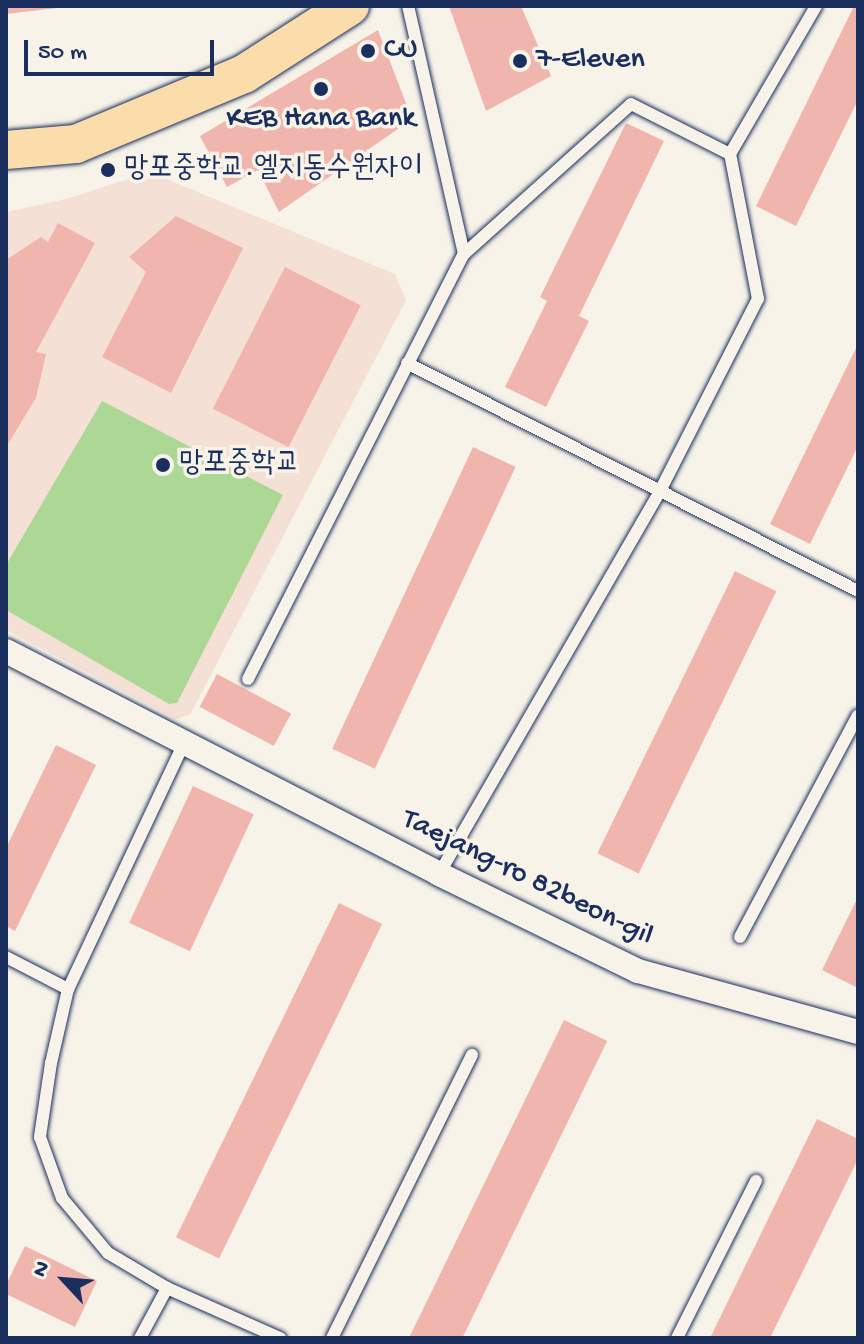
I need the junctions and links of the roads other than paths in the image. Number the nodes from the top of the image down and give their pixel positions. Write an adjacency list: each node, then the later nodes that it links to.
1 (350, 6): 4 (main road)
2 (408, 6): 6 (lane)
3 (816, 6): 5 (lane)
4 (6, 150)
5 (730, 154): 6 (lane); 8 (lane)
6 (464, 254): 7 (lane)
7 (407, 363): 8 (lane); 11 (lane)
8 (660, 491): 9 (lane); 14 (lane)
9 (858, 591)
10 (6, 651): 13 (street, Taejang-ro 82beon-gil)
11 (248, 679)
12 (858, 715): 15 (lane)
13 (184, 743): 14 (street, Taejang-ro 82beon-gil); 17 (lane)
14 (439, 874): 18 (street, Taejang-ro 82beon-gil)
15 (740, 937)
16 (6, 957): 17 (lane)
17 (68, 989): 21 (lane)
18 (858, 1032)
19 (472, 1055): 24 (lane)
20 (756, 1181): 25 (lane)
21 (167, 1288): 22 (lane); 23 (lane)
22 (140, 1338)
23 (280, 1338)
24 (332, 1338)
25 (677, 1338)

